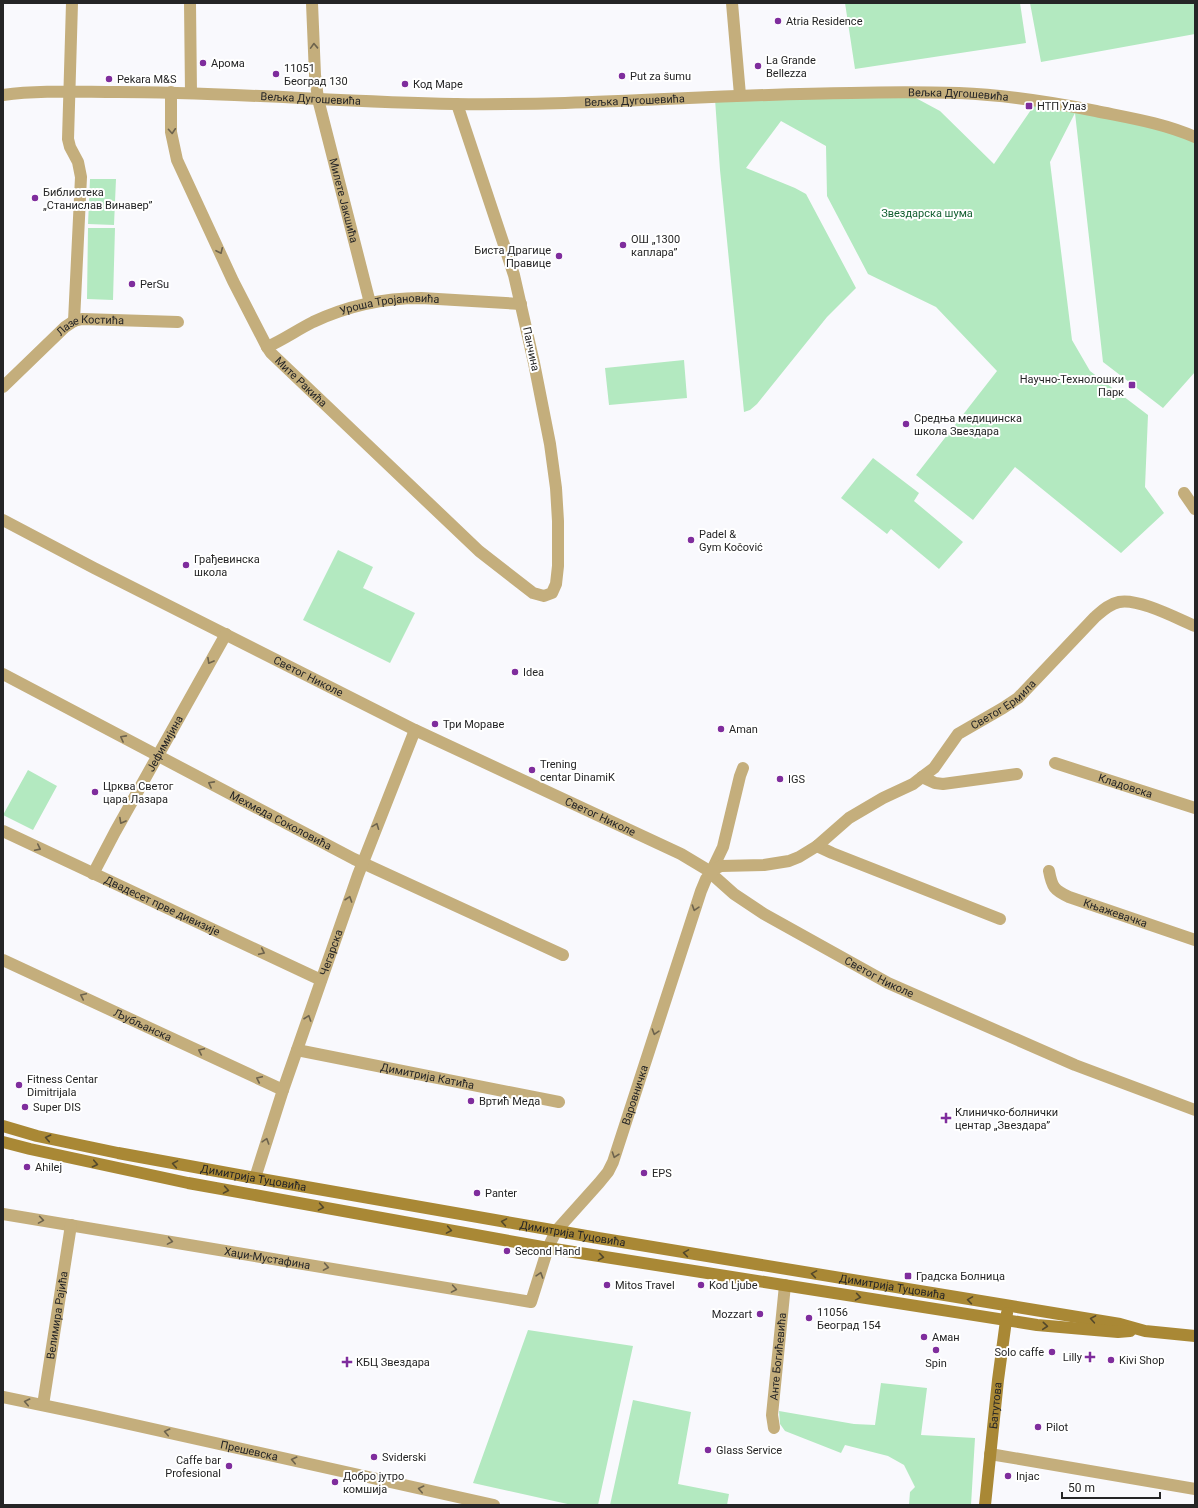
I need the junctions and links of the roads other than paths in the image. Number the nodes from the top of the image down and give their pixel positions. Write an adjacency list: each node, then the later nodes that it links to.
1 (72, 3): 5 (street)
2 (190, 3): 7 (street)
3 (312, 3): 10 (street, Милете Јакшића, one-way to 3)
4 (732, 3): 9 (street)
5 (69, 92): 6 (street, Вељка Дугошевића); 8 (street, Вељка Дугошевића); 15 (street)
6 (172, 92): 7 (street, Вељка Дугошевића); 17 (street, Мите Ракића, one-way to 17)
7 (191, 93): 10 (street, Вељка Дугошевића)
8 (3, 95)
9 (740, 95): 11 (street, Вељка Дугошевића); 12 (street, Вељка Дугошевића)
10 (318, 99): 11 (street, Вељка Дугошевића); 13 (street, Милете Јакшића)
11 (457, 104): 14 (street, Панчина)
12 (1195, 137)
13 (370, 303): 14 (street, Уроша Тројановића); 17 (street, Уроша Тројановића)
14 (521, 304): 22 (street, Панчина)
15 (74, 321): 16 (street, Лазе Костића); 18 (street, Лазе Костића)
16 (178, 322)
17 (267, 347): 22 (street, Мите Ракића)
18 (3, 387)
19 (1184, 493): 20 (street)
20 (1195, 509)
21 (3, 520): 24 (street, Светог Николе)
22 (544, 596)
23 (1195, 626): 31 (street, Светог Ермила)
24 (226, 634): 26 (street, Светог Николе); 27 (street, Јефимијина, one-way to 27)
25 (3, 674): 27 (street, Мехмеда Соколовића, one-way to 25)
26 (415, 730): 35 (street, Чегарска, one-way to 26); 37 (street, Светог Николе)
27 (158, 756): 35 (street, Мехмеда Соколовића, one-way to 27); 38 (street, Јефимијина, one-way to 38)
28 (1055, 763): 32 (street, Кладовска)
29 (743, 768): 37 (street, Варовничка)
30 (1017, 774): 31 (street)
31 (922, 777): 34 (street, Светог Ермила)
32 (1195, 808)
33 (3, 831): 38 (street, Двадесет прве дивизије, one-way to 38)
34 (817, 846): 37 (street, Светог Ермила); 39 (street)
35 (362, 862): 41 (street, Мехмеда Соколовића); 43 (street, Чегарска, one-way to 35)
36 (1049, 871): 40 (street, Књажевачка)
37 (711, 873): 47 (street, Светог Николе); 53 (street, Варовничка, one-way to 53)
38 (93, 874): 43 (street, Двадесет прве дивизије, one-way to 43)
39 (1000, 919)
40 (1195, 940)
41 (563, 955)
42 (3, 960): 45 (street, Љубљанска, one-way to 42)
43 (321, 980): 44 (street, Чегарска, one-way to 43)
44 (297, 1050): 45 (street, Чегарска); 46 (street, Димитрија Катића)
45 (283, 1090): 50 (street, Чегарска, one-way to 45)
46 (559, 1102)
47 (1195, 1110)
48 (3, 1126): 50 (main road, Димитрија Туцовића, one-way to 48)
49 (3, 1142): 54 (main road, Димитрија Туцовића, one-way to 54)
50 (255, 1178): 53 (main road, Димитрија Туцовића, one-way to 50)
51 (3, 1214): 52 (street, Хаџи-Мустафина, one-way to 52)
52 (71, 1225): 56 (street, Хаџи-Мустафина, one-way to 56); 62 (street, Велимира Рајића)
53 (556, 1231): 54 (street, Варовничка); 57 (main road, Димитрија Туцовића, one-way to 53)
54 (548, 1248): 55 (main road, Димитрија Туцовића, one-way to 55); 56 (street, Варовничка, one-way to 54)
55 (785, 1286): 58 (main road, Димитрија Туцовића, one-way to 58); 63 (street, Анте Богићевића)
56 (531, 1302)
57 (1008, 1306): 58 (main road, Батутова); 59 (main road, Димитрија Туцовића, one-way to 57)
58 (1006, 1320): 59 (main road, Димитрија Туцовића, one-way to 59); 64 (main road, Батутова)
59 (1145, 1331): 60 (main road, Димитрија Туцовића)
60 (1195, 1336)
61 (3, 1397): 62 (street, Прешевска, one-way to 61)
62 (43, 1405): 66 (street, Прешевска, one-way to 62)
63 (774, 1428)
64 (990, 1454): 65 (street); 67 (main road, Батутова)
65 (1195, 1489)
66 (494, 1505)
67 (985, 1505)

